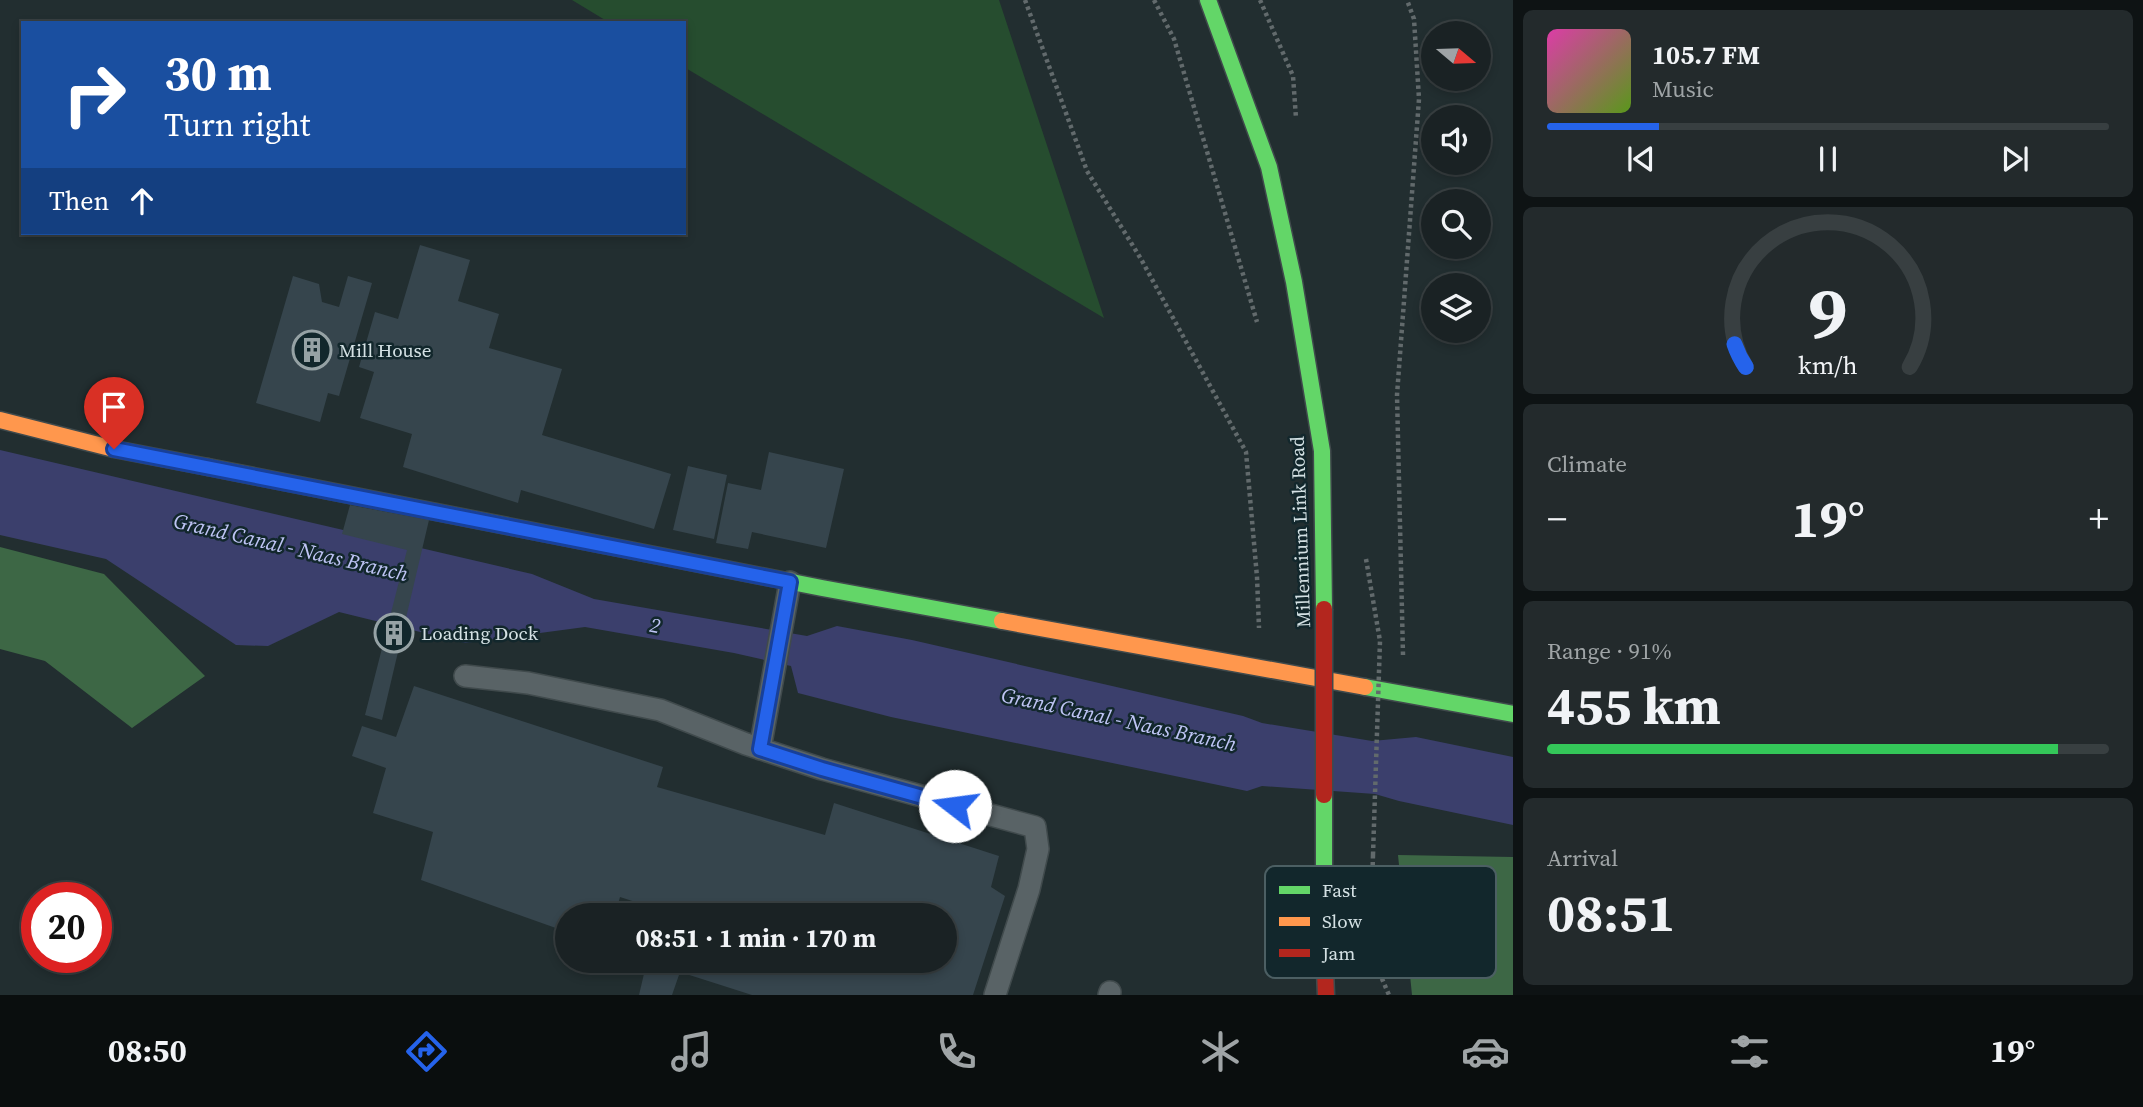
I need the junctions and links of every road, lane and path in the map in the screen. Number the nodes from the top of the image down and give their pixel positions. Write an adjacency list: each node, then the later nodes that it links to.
1 (1024, 0): 8 (path)
2 (1154, 0): 5 (path)
3 (1208, 0): 14 (street, Millennium Link Road, bridge)
4 (1406, 0): 10 (path)
5 (1259, 330)
6 (0, 420): 7 (street)
7 (790, 582): 12 (street); 13 (lane)
8 (1259, 638)
9 (1380, 641): 15 (path, bridge)
10 (1403, 660)
11 (465, 676): 13 (lane)
12 (1513, 714)
13 (760, 749): 17 (lane)
14 (1324, 866)
15 (1373, 866)
16 (1382, 978): 18 (path, bridge)
17 (995, 995)
18 (1389, 995)

